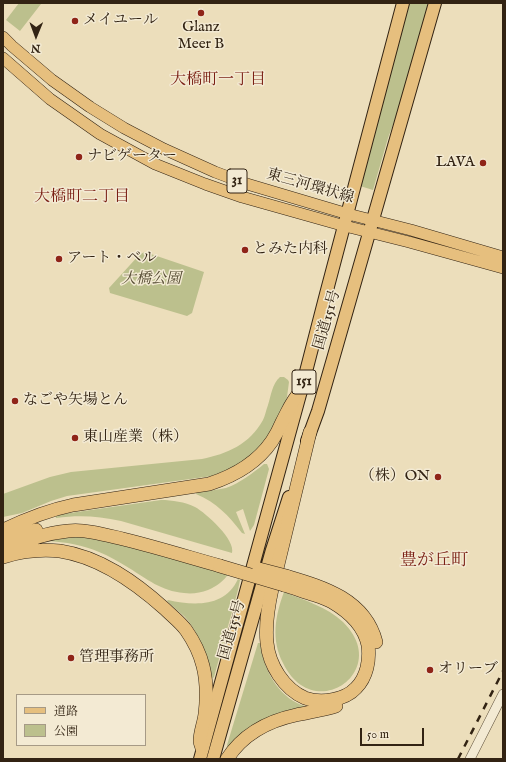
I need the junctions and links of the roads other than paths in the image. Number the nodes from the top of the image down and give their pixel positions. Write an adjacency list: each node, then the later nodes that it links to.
1 (403, 3): 5 (highway, 国道151号 / 151)
2 (435, 3): 7 (highway, 国道151号 / 151)
3 (3, 37): 5 (main road, 東三河環状線 / 31)
4 (3, 58): 6 (main road, 東三河環状線 / 31)
5 (348, 214): 6 (highway, 国道151号 / 151); 7 (main road, 東三河環状線 / 31)
6 (345, 226): 7 (main road, 東三河環状線 / 31); 10 (highway, 国道151号 / 151)
7 (371, 226): 8 (main road, 東三河環状線 / 31); 9 (main road, 東三河環状線 / 31); 11 (highway, 国道151号 / 151)
8 (503, 257)
9 (503, 268)
10 (302, 392): 12 (highway); 19 (highway, 国道151号 / 151)
11 (310, 432): 17 (highway); 20 (highway, 国道151号 / 151)
12 (3, 530)
13 (3, 540): 16 (highway)
14 (3, 553): 16 (highway)
15 (3, 557): 19 (highway)
16 (222, 563): 17 (highway, bridge)
17 (285, 580): 21 (highway)
18 (503, 694): 22 (street)
19 (201, 754)
20 (213, 759)
21 (228, 759)
22 (470, 759)

